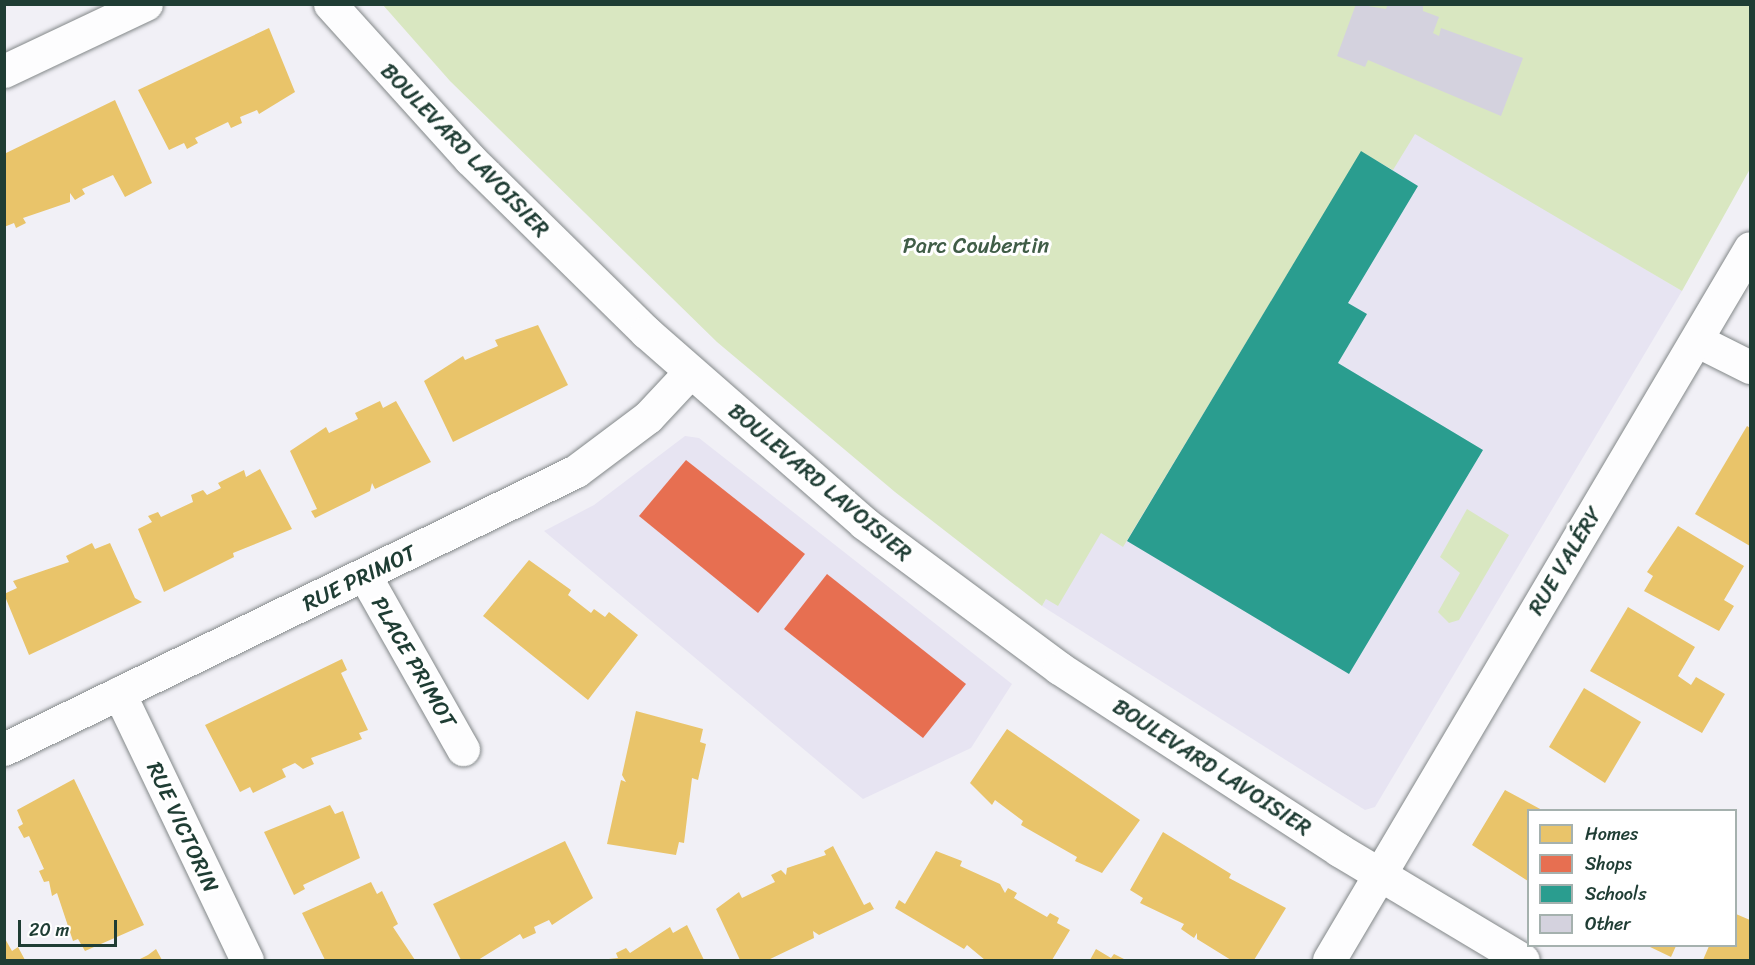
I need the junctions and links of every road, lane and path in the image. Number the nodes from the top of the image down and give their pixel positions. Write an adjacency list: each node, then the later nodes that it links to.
1 (146, 4): 3 (street)
2 (330, 4): 8 (street, BOULEVARD LAVOISIER)
3 (4, 71)
4 (1750, 248): 5 (street, RUE VALÉRY)
5 (1743, 282): 6 (street, RUE VALÉRY)
6 (1698, 341): 7 (street); 13 (street, RUE VALÉRY)
7 (1750, 367)
8 (690, 372): 9 (street, RUE PRIMOT); 13 (street, BOULEVARD LAVOISIER)
9 (366, 576): 10 (street, RUE PRIMOT); 12 (street, PLACE PRIMOT)
10 (119, 693): 11 (street, RUE PRIMOT); 14 (street, RUE VICTORIN)
11 (4, 749)
12 (463, 749)
13 (1379, 874): 15 (street, RUE VALÉRY); 16 (street, BOULEVARD LAVOISIER)
14 (247, 960)
15 (1329, 960)
16 (1523, 960)

